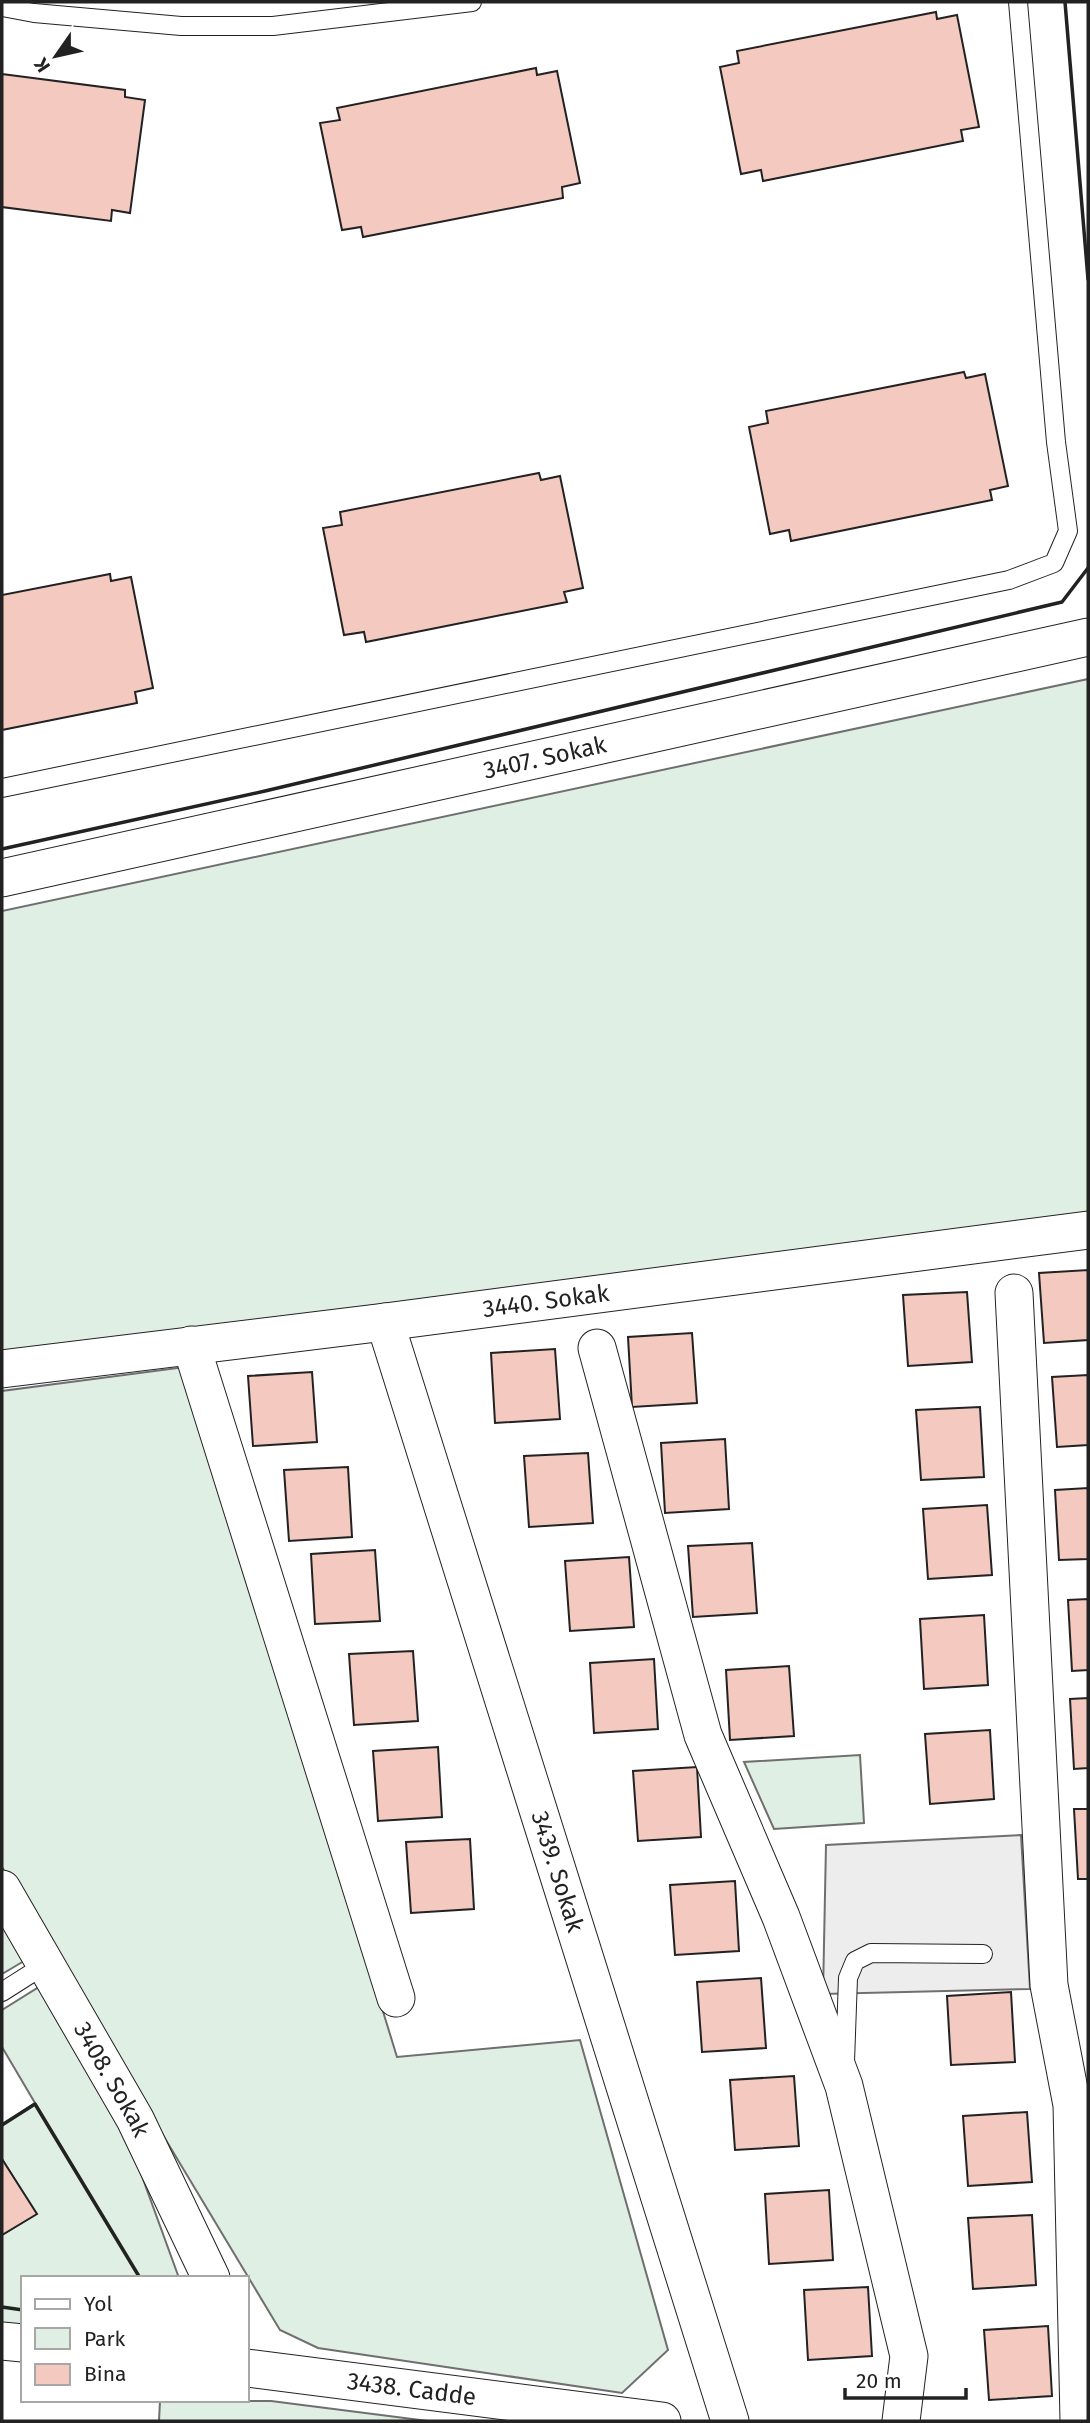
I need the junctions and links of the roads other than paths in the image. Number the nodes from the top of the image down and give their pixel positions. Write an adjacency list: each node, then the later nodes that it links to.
1 (472, 2): 3 (lane)
2 (1018, 2): 5 (lane)
3 (2, 7)
4 (1088, 637): 6 (street, 3407. Sokak)
5 (2, 788)
6 (2, 878)
7 (1088, 1230): 9 (street, 3440. Sokak)
8 (1014, 1293): 26 (street)
9 (385, 1322): 10 (street, 3440. Sokak); 24 (street, 3439. Sokak)
10 (191, 1345): 12 (street, 3440. Sokak); 17 (street)
11 (597, 1348): 18 (street)
12 (2, 1369)
13 (2, 1889): 15 (street, 3408. Sokak)
14 (983, 1954): 18 (lane)
15 (46, 1964): 16 (lane); 19 (street, 3408. Sokak)
16 (2, 1992)
17 (396, 1998)
18 (844, 2087): 25 (street)
19 (210, 2276)
20 (2, 2341): 21 (street)
21 (21, 2343)
22 (249, 2363): 23 (street, 3438. Cadde)
23 (662, 2421)
24 (730, 2421)
25 (901, 2421)
26 (1079, 2421)

